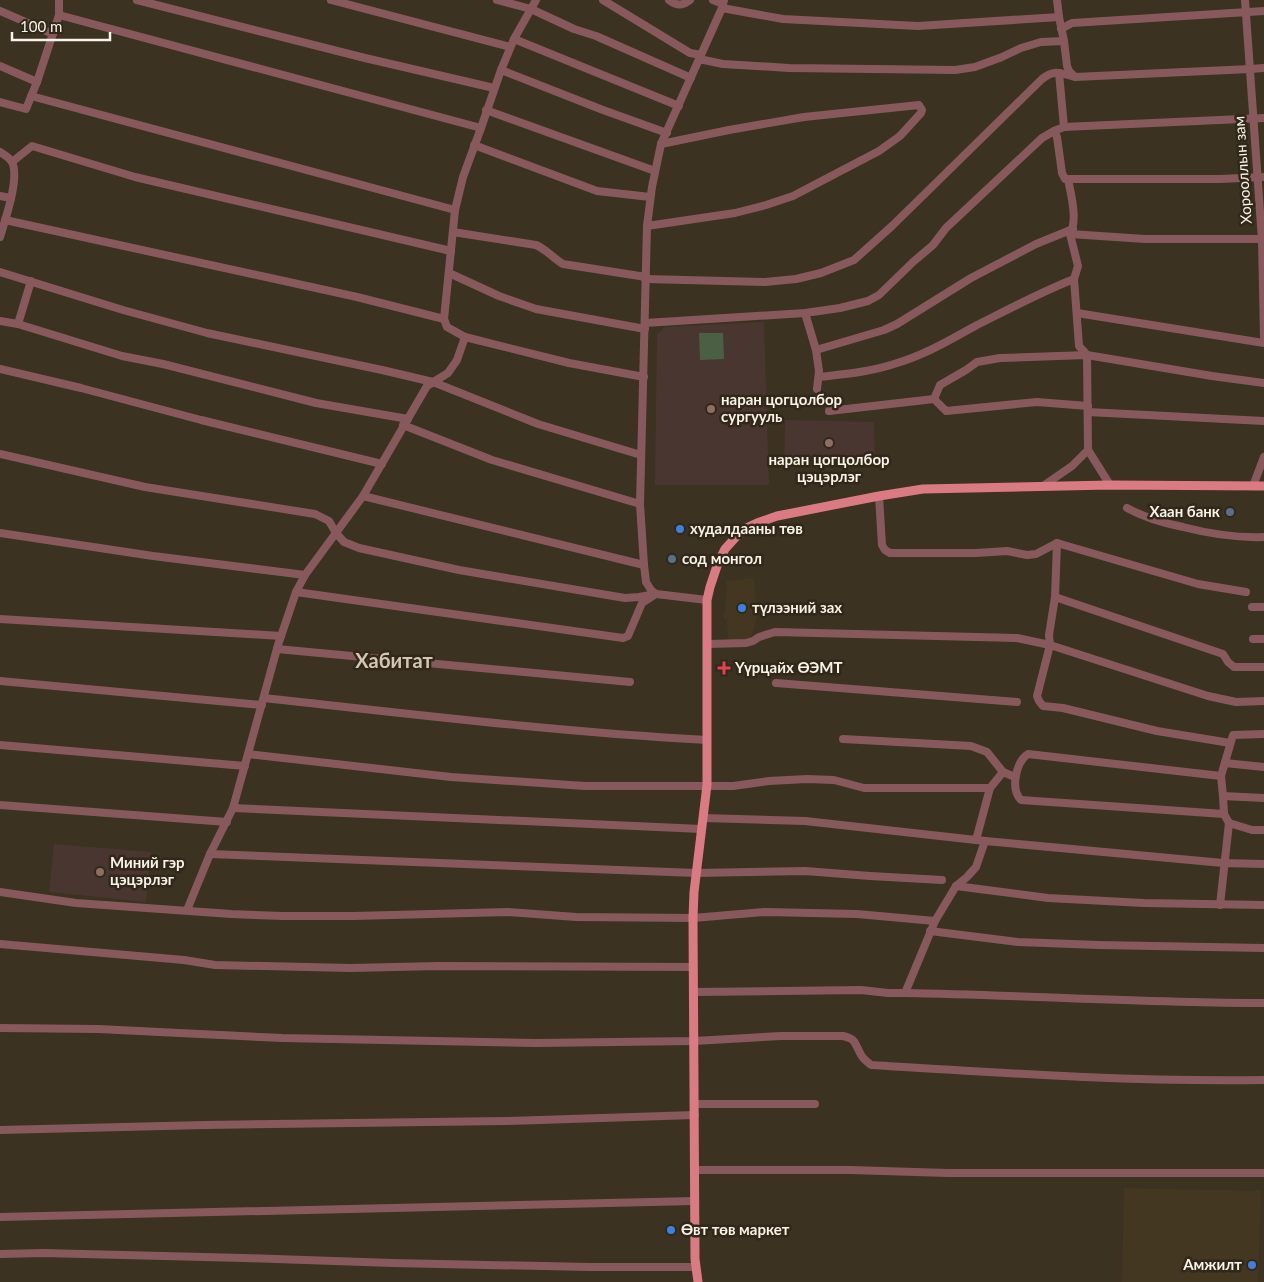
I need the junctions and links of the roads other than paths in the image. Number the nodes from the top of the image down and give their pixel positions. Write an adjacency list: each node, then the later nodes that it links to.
1 (59, 0): 17 (street)
2 (137, 0): 33 (street)
3 (331, 0): 23 (street)
4 (497, 0): 13 (street)
5 (536, 0): 13 (street)
6 (603, 0): 24 (street)
7 (669, 0): 8 (street)
8 (690, 0)
9 (713, 0): 12 (street)
10 (1057, 0): 18 (street)
11 (1245, 0): 16 (street, Хорооллын зам)
12 (723, 4): 18 (street); 24 (street)
13 (531, 9): 21 (street); 31 (street)
14 (0, 11): 20 (street)
15 (1264, 11): 16 (street)
16 (1247, 12): 19 (street); 27 (street, Хорооллын зам)
17 (59, 14): 20 (street); 40 (street)
18 (1059, 17): 19 (street)
19 (1061, 29): 22 (street)
20 (53, 34): 32 (street)
21 (514, 39): 23 (street); 36 (street)
22 (1064, 41): 24 (street); 30 (street)
23 (510, 47): 28 (street)
24 (700, 57): 31 (street)
25 (0, 66): 32 (street)
26 (1264, 68): 27 (street)
27 (1250, 69): 30 (street); 39 (street, Хорооллын зам)
28 (501, 70): 33 (street); 43 (street)
29 (1059, 73): 30 (street); 41 (street); 64 (street)
30 (1075, 77)
31 (691, 78): 36 (street)
32 (37, 82): 34 (street)
33 (494, 88): 37 (street)
34 (31, 96): 35 (street); 54 (street)
35 (0, 102)
36 (679, 106): 43 (street)
37 (486, 110): 40 (street); 48 (street)
38 (1264, 118): 39 (street)
39 (1253, 119): 41 (street); 49 (street, Хорооллын зам)
40 (481, 128): 45 (street)
41 (1064, 128): 42 (street)
42 (1054, 131): 50 (street); 68 (street)
43 (666, 133): 44 (street)
44 (661, 144): 48 (street); 56 (street)
45 (474, 145): 52 (street); 54 (street)
46 (0, 152): 47 (street)
47 (12, 162): 53 (street); 61 (street)
48 (654, 171): 52 (street)
49 (1260, 177): 50 (street); 60 (street, Хорооллын зам)
50 (1068, 180): 58 (street)
51 (0, 196): 53 (street)
52 (650, 197): 56 (street)
53 (11, 198): 55 (street)
54 (455, 210): 57 (street)
55 (5, 220): 59 (street); 70 (street)
56 (646, 226): 64 (street)
57 (453, 232): 61 (street); 64 (street)
58 (1072, 232): 60 (street); 65 (street); 78 (street)
59 (0, 237)
60 (1263, 240): 67 (street, Хорооллын зам)
61 (451, 251): 63 (street)
62 (0, 272): 66 (street)
63 (449, 273): 70 (street); 73 (street)
64 (646, 278): 73 (street)
65 (1074, 279): 69 (street); 82 (street)
66 (31, 281): 72 (street); 83 (street)
67 (1264, 282): 74 (street, Хорооллын зам)
68 (805, 313): 73 (street); 78 (street)
69 (1077, 313): 77 (street); 79 (street)
70 (444, 319): 75 (street)
71 (0, 321): 72 (street)
72 (18, 324): 90 (street)
73 (645, 326): 81 (street)
74 (1264, 331): 76 (street, Хорооллын зам)
75 (465, 337): 81 (street); 83 (street)
76 (1264, 338)
77 (1264, 343)
78 (816, 350): 82 (street)
79 (1087, 355): 84 (street); 86 (street); 87 (street)
80 (0, 369): 95 (street)
81 (644, 377): 93 (street)
82 (819, 378): 85 (street)
83 (433, 382): 90 (street); 93 (street)
84 (1264, 383)
85 (818, 389)
86 (934, 399): 87 (street); 88 (street)
87 (1088, 409): 89 (street); 91 (street)
88 (829, 411)
89 (1264, 421)
90 (406, 422): 95 (street); 102 (street)
91 (1088, 450): 96 (street); 97 (street)
92 (0, 454): 105 (street)
93 (642, 455): 102 (street)
94 (1264, 457): 98 (street)
95 (382, 464): 100 (street)
96 (1110, 485): 97 (main road); 98 (main road)
97 (1043, 486): 101 (main road)
98 (1253, 486): 99 (main road)
99 (1264, 486)
100 (363, 496): 105 (street); 108 (street)
101 (879, 496): 107 (street); 114 (main road)
102 (640, 504): 108 (street)
103 (1127, 508): 106 (street)
104 (0, 533): 109 (street)
105 (336, 533): 109 (street); 112 (street)
106 (1264, 538)
107 (1057, 543): 111 (street); 113 (street)
108 (644, 565): 112 (street)
109 (305, 575): 110 (street)
110 (296, 592): 112 (street); 118 (street)
111 (1246, 592)
112 (656, 594): 114 (street)
113 (1055, 597): 122 (street); 124 (street)
114 (707, 600): 121 (main road)
115 (1252, 607): 116 (street)
116 (1264, 607)
117 (0, 620): 118 (street)
118 (281, 636): 123 (street)
119 (1253, 639): 120 (street)
120 (1264, 639)
121 (707, 644): 122 (street); 133 (main road)
122 (1050, 645): 129 (street); 134 (street)
123 (277, 649): 126 (street); 128 (street)
124 (1264, 667)
125 (0, 681): 128 (street)
126 (630, 682)
127 (776, 683): 130 (street)
128 (263, 701): 133 (street); 136 (street)
129 (1264, 701)
130 (1017, 702)
131 (1264, 734): 134 (street)
132 (843, 739): 140 (street)
133 (708, 740): 143 (main road)
134 (1230, 743): 137 (street)
135 (0, 745): 138 (street)
136 (248, 754): 138 (street); 143 (street)
137 (1225, 763): 139 (street); 141 (street)
138 (245, 766): 148 (street)
139 (1264, 767)
140 (1003, 772): 142 (street); 144 (street)
141 (1221, 776): 142 (street); 145 (street)
142 (1015, 777): 149 (street)
143 (707, 785): 144 (street); 150 (main road)
144 (990, 788): 155 (street)
145 (1223, 796): 146 (street); 149 (street)
146 (1264, 798)
147 (0, 805): 151 (street)
148 (233, 808): 151 (street); 153 (street)
149 (1224, 814): 152 (street)
150 (703, 818): 153 (main road); 155 (street)
151 (226, 822): 157 (street)
152 (1229, 823): 154 (street); 158 (street)
153 (701, 829): 160 (main road)
154 (1264, 830)
155 (976, 840): 156 (street)
156 (985, 841): 158 (street); 162 (street)
157 (210, 854): 160 (street); 166 (street)
158 (1224, 863): 159 (street); 164 (street)
159 (1264, 864)
160 (696, 874): 161 (street); 167 (main road)
161 (942, 880)
162 (956, 886): 164 (street); 168 (street)
163 (0, 892): 166 (street)
164 (1220, 905): 165 (street)
165 (1264, 905)
166 (187, 910): 167 (street)
167 (693, 918): 168 (street); 172 (main road)
168 (935, 921): 169 (street)
169 (930, 931): 171 (street); 174 (street)
170 (0, 944): 172 (street)
171 (1264, 948)
172 (693, 967): 173 (main road)
173 (694, 992): 174 (street); 177 (main road)
174 (905, 993): 175 (street)
175 (1264, 1003)
176 (0, 1028): 177 (street)
177 (694, 1041): 178 (street); 179 (main road)
178 (1264, 1080)
179 (695, 1104): 180 (street); 181 (main road)
180 (815, 1104)
181 (695, 1115): 182 (street); 183 (main road)
182 (0, 1130)
183 (694, 1170): 184 (street); 185 (main road)
184 (1264, 1173)
185 (695, 1201): 186 (street); 188 (main road)
186 (0, 1217)
187 (0, 1254): 188 (street)
188 (696, 1267): 189 (main road)
189 (698, 1282)

